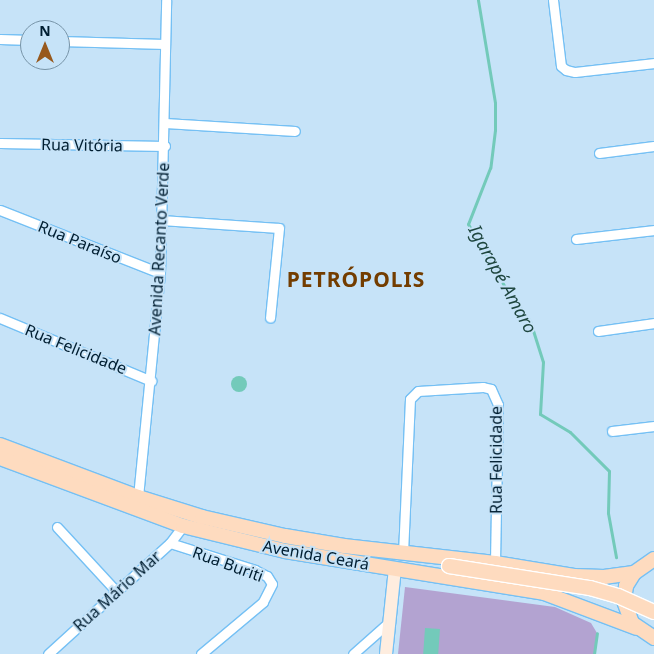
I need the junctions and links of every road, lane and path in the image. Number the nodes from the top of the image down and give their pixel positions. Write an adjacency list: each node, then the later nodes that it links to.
1 (166, 0): 6 (street, Avenida Recanto Verde)
2 (552, 0): 7 (street)
3 (0, 39): 4 (street)
4 (20, 40)
5 (70, 41): 6 (street)
6 (165, 44): 8 (street, Avenida Recanto Verde)
7 (654, 63)
8 (164, 123): 9 (street); 11 (street, Avenida Recanto Verde)
9 (295, 131)
10 (0, 144): 11 (street, Rua Vitória)
11 (164, 146): 15 (street, Avenida Recanto Verde)
12 (654, 146): 13 (street)
13 (599, 153)
14 (0, 210): 18 (street, Rua Paraíso)
15 (161, 220): 18 (street, Avenida Recanto Verde); 20 (street)
16 (654, 230): 17 (street)
17 (576, 239)
18 (160, 273): 23 (street, Avenida Recanto Verde)
19 (0, 318): 23 (street, Rua Felicidade)
20 (270, 318)
21 (654, 324): 22 (street)
22 (598, 331)
23 (151, 381): 28 (street, Avenida Recanto Verde)
24 (654, 426): 25 (street)
25 (612, 431)
26 (0, 445): 28 (main road, Avenida Ceará)
27 (0, 458): 29 (main road, Avenida Ceará)
28 (138, 497): 32 (main road, Avenida Ceará)
29 (184, 526): 31 (street, Rua Mário Mar); 35 (main road, Avenida Ceará)
30 (57, 527): 37 (street)
31 (170, 543): 37 (street, Rua Mário Mar); 43 (street, Rua Buriti)
32 (407, 553): 34 (main road); 34 (street, Rua Felicidade); 38 (main road, bridge)
33 (654, 559): 36 (main road)
34 (494, 563): 36 (main road)
35 (394, 569): 39 (street); 40 (main road, Avenida Ceará)
36 (634, 573): 40 (main road)
37 (116, 590): 42 (street, Rua Mário Mar)
38 (654, 612)
39 (388, 623): 44 (street); 45 (street)
40 (637, 628): 41 (main road, Avenida Ceará)
41 (654, 638)
42 (48, 654)
43 (201, 654)
44 (353, 654)
45 (386, 654)

